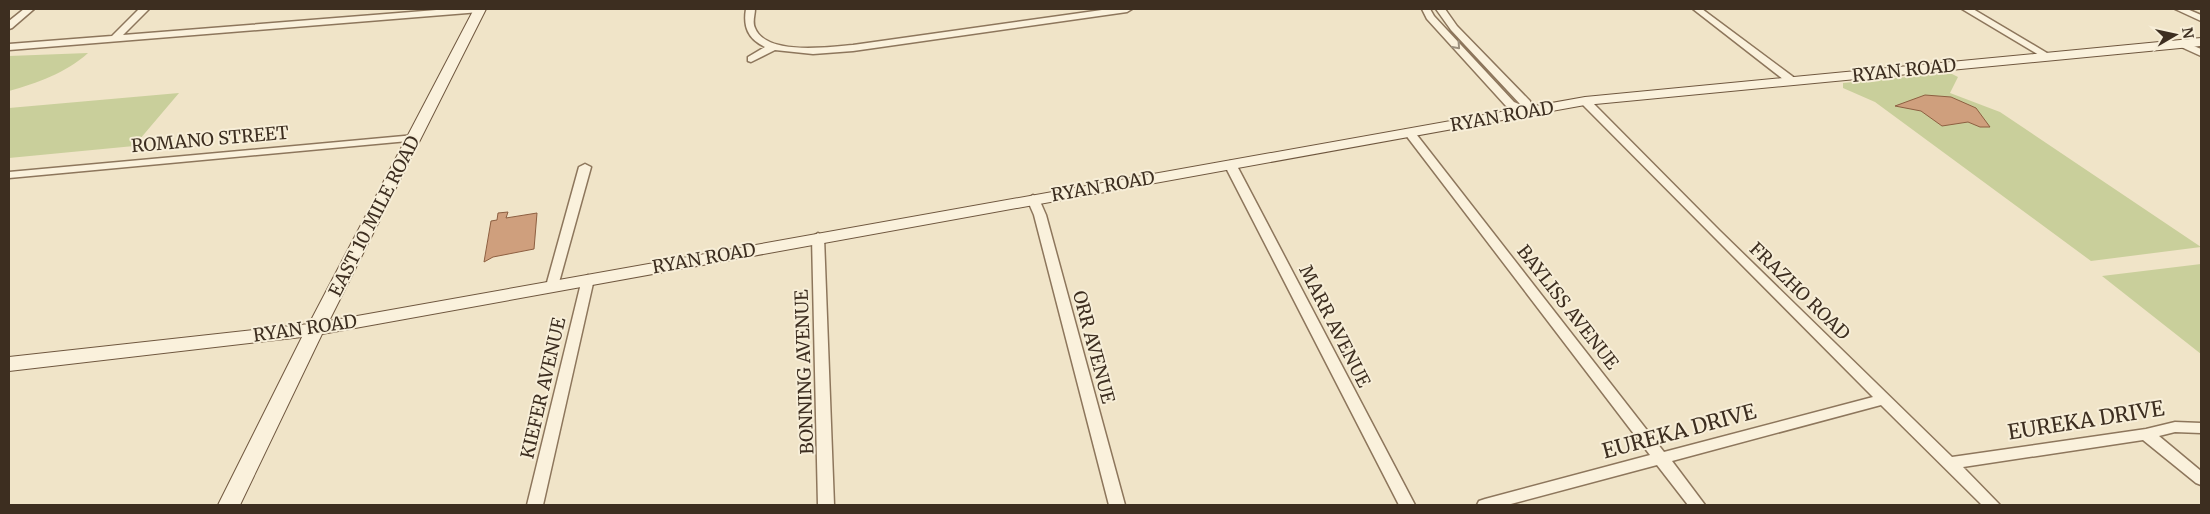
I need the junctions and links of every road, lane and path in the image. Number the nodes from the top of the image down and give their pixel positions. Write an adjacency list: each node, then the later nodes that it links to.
1 (29, 9): 12 (street)
2 (144, 9): 13 (street)
3 (480, 9): 13 (street); 25 (main road, EAST 10 MILE ROAD)
4 (751, 9): 16 (street)
5 (1127, 9): 16 (street)
6 (1426, 9): 23 (street, one-way to 23)
7 (1441, 9): 23 (street)
8 (1697, 9): 21 (street)
9 (1967, 9): 19 (street)
10 (2180, 9): 11 (street)
11 (2201, 18)
12 (9, 26)
13 (115, 38): 17 (street)
14 (2201, 42): 15 (main road, RYAN ROAD)
15 (2182, 44): 18 (street); 19 (main road, RYAN ROAD)
16 (774, 46): 20 (street)
17 (9, 47)
18 (2201, 53)
19 (2047, 56): 21 (main road, RYAN ROAD)
20 (750, 59)
21 (1792, 81): 22 (main road, RYAN ROAD)
22 (1584, 101): 23 (main road, RYAN ROAD); 35 (street, FRAZHO ROAD)
23 (1526, 111): 24 (main road, RYAN ROAD)
24 (1410, 132): 26 (main road, RYAN ROAD); 38 (street, BAYLISS AVENUE)
25 (415, 138): 28 (street, ROMANO STREET); 33 (main road, EAST 10 MILE ROAD)
26 (1230, 164): 29 (main road, RYAN ROAD); 45 (street, MARR AVENUE)
27 (585, 167): 32 (street)
28 (9, 175)
29 (1033, 199): 30 (main road, RYAN ROAD); 44 (street, ORR AVENUE)
30 (818, 237): 31 (main road, RYAN ROAD); 43 (street, BONNING AVENUE)
31 (588, 278): 32 (main road, RYAN ROAD); 42 (street, KIEFER AVENUE)
32 (552, 286): 33 (main road, RYAN ROAD)
33 (316, 329): 34 (main road, RYAN ROAD); 41 (main road, EAST 10 MILE ROAD)
34 (9, 364)
35 (1884, 399): 38 (street, EUREKA DRIVE); 39 (street, FRAZHO ROAD)
36 (2201, 428): 37 (street, EUREKA DRIVE)
37 (2146, 434): 39 (street, EUREKA DRIVE); 40 (street)
38 (1660, 457): 46 (street, EUREKA DRIVE); 47 (street, BAYLISS AVENUE)
39 (1949, 463): 48 (street, FRAZHO ROAD)
40 (2201, 479)
41 (229, 505)
42 (535, 505)
43 (826, 505)
44 (1117, 505)
45 (1407, 505)
46 (1485, 505)
47 (1697, 505)
48 (1992, 505)

